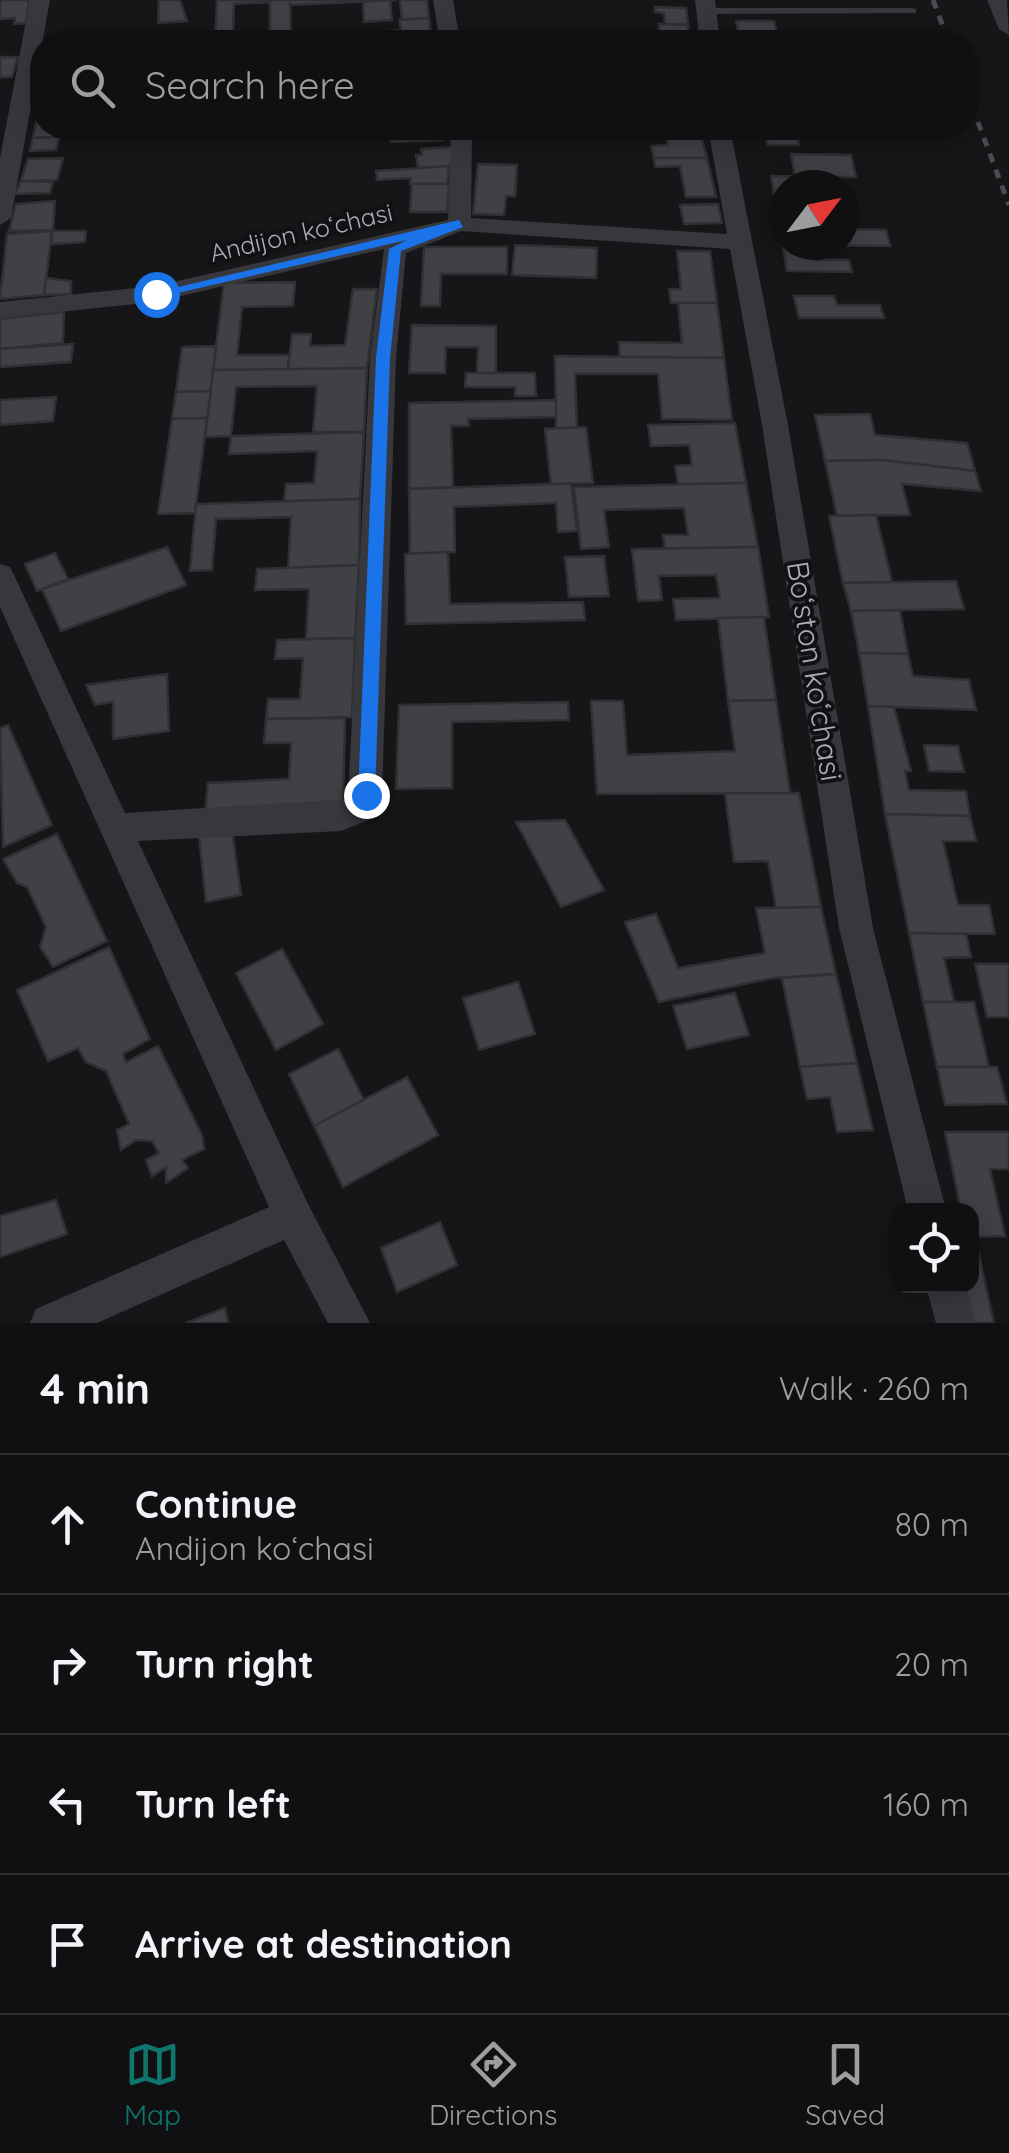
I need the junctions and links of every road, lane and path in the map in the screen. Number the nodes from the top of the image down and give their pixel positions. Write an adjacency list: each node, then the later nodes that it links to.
1 (40, 0): 7 (street)
2 (442, 0): 8 (street)
3 (997, 0): 6 (street)
4 (706, 6): 5 (lane)
5 (913, 11)
6 (1009, 29)
7 (34, 30)
8 (448, 30)
9 (30, 54): 12 (street)
10 (461, 140): 13 (street)
11 (721, 140): 14 (street, Boʻston koʻchasi)
12 (0, 218)
13 (459, 224): 14 (street); 15 (street, Andijon koʻchasi); 17 (street)
14 (740, 242): 18 (street, Boʻston koʻchasi)
15 (0, 310)
16 (0, 574): 17 (street)
17 (116, 828): 19 (street)
18 (926, 1203)
19 (294, 1216): 21 (street); 22 (street)
20 (948, 1293): 23 (street)
21 (50, 1323)
22 (350, 1323)
23 (956, 1323)

